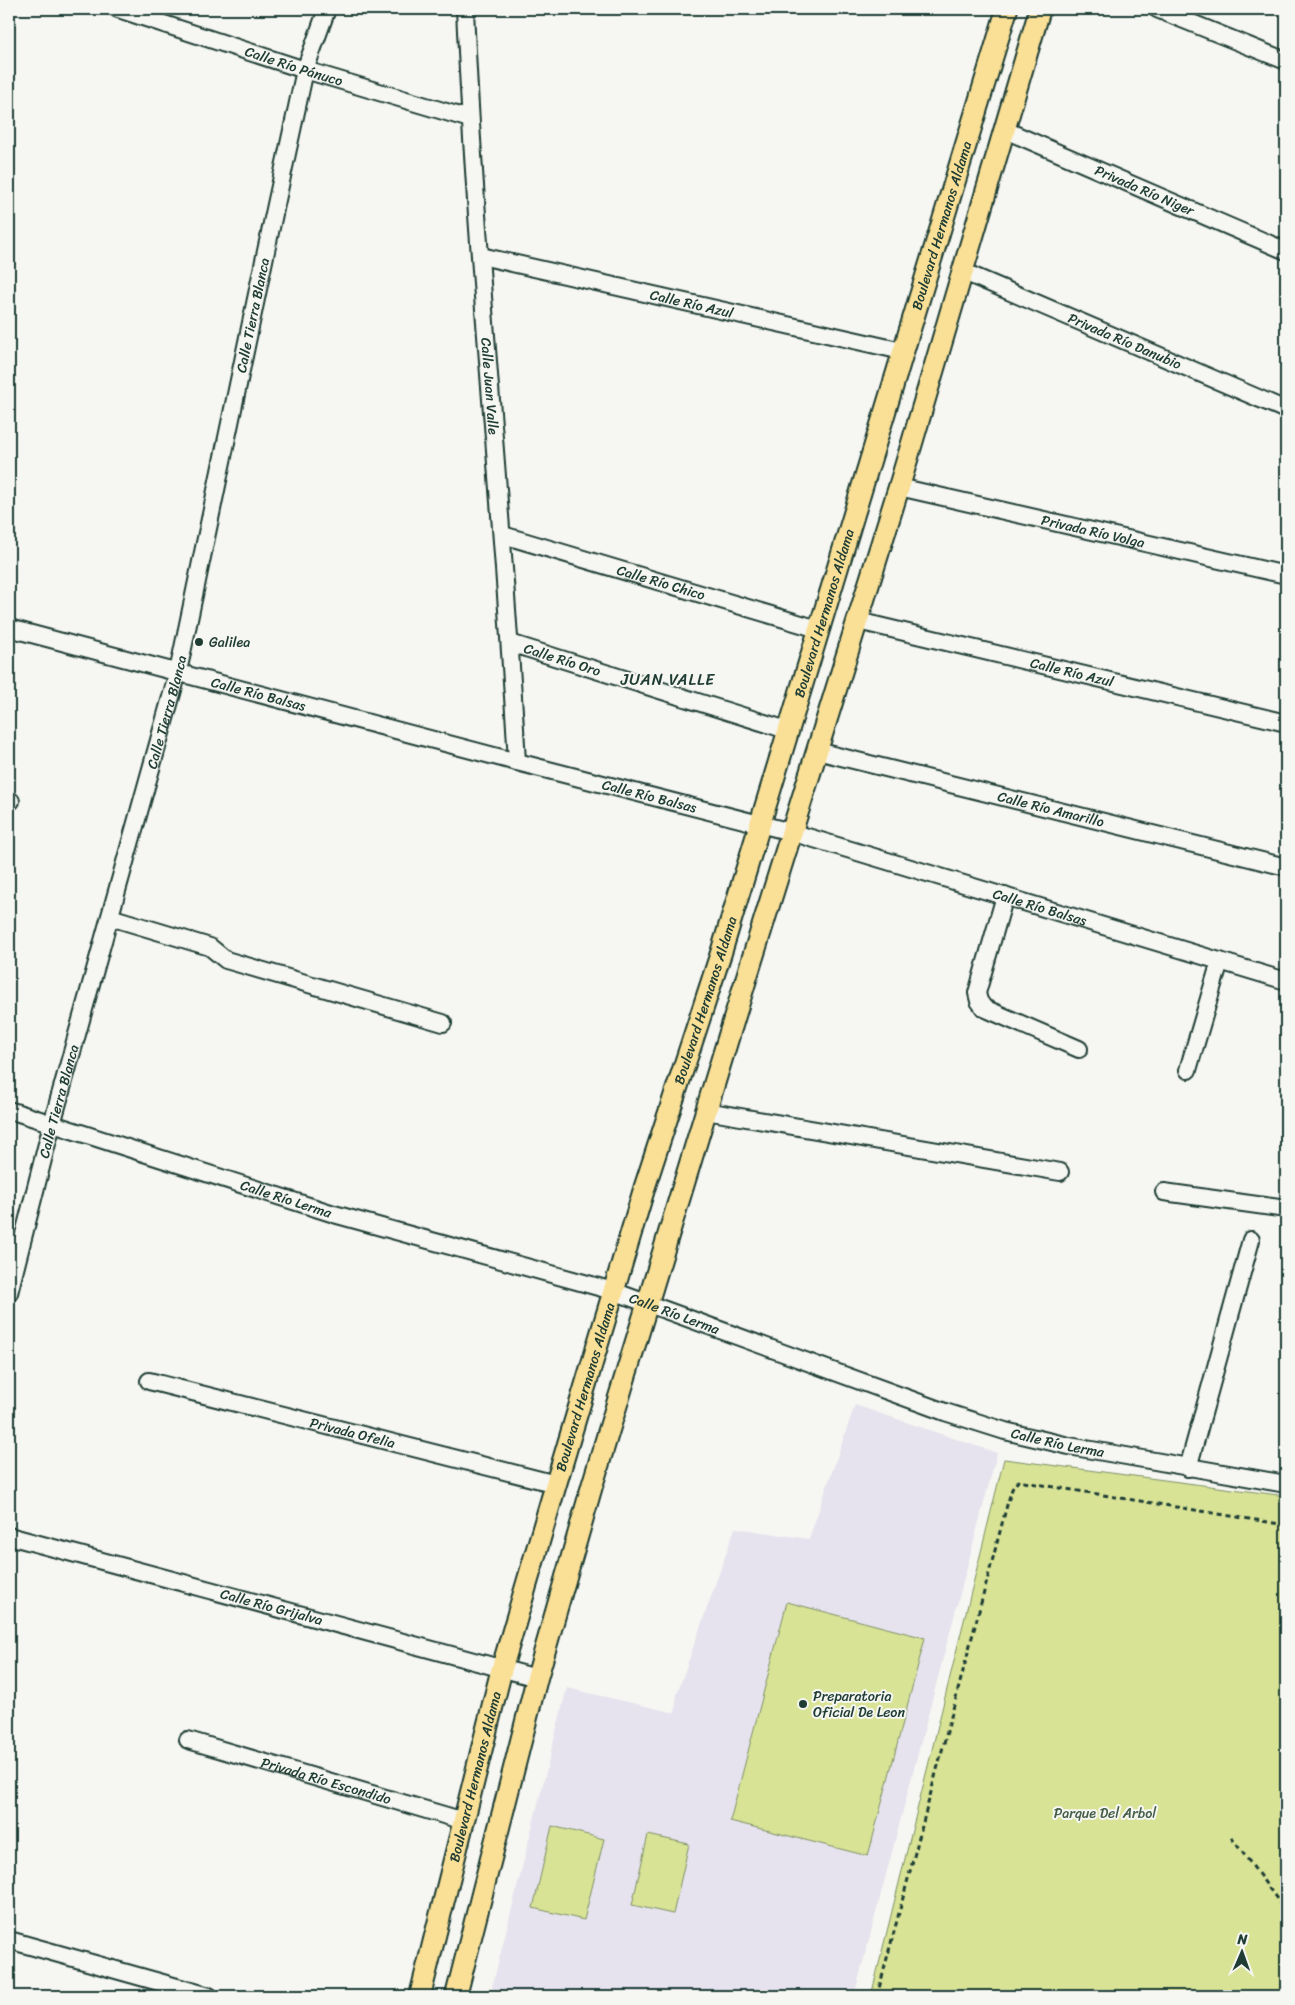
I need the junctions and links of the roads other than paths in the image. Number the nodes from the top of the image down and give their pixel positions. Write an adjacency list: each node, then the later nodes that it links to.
1 (118, 9): 8 (street, Calle Río Pánuco)
2 (327, 9): 8 (street, Calle Tierra Blanca)
3 (466, 9): 9 (street, Calle Juan Valle)
4 (1007, 9): 14 (main road, Boulevard Hermanos Aldama)
5 (1040, 9): 10 (main road)
6 (1157, 9): 7 (street)
7 (1286, 61)
8 (305, 70): 9 (street, Calle Río Pánuco); 23 (street, Calle Tierra Blanca)
9 (470, 119): 12 (street, Calle Juan Valle)
10 (1005, 130): 11 (street, Privada Río Niger); 13 (main road)
11 (1286, 251)
12 (481, 256): 14 (street, Calle Río Azul); 17 (street, Calle Juan Valle)
13 (964, 272): 15 (street, Privada Río Danubio); 16 (main road)
14 (902, 351): 21 (main road, Boulevard Hermanos Aldama)
15 (1286, 410)
16 (899, 487): 18 (street, Privada Río Volga); 19 (main road)
17 (503, 535): 21 (street, Calle Río Chico); 22 (street, Calle Juan Valle)
18 (1286, 575)
19 (858, 621): 24 (street, Calle Río Azul); 26 (main road)
20 (9, 628): 23 (street, Calle Río Balsas)
21 (818, 629): 25 (main road, Boulevard Hermanos Aldama)
22 (510, 643): 25 (street, Calle Río Oro); 27 (street, Calle Juan Valle)
23 (178, 672): 27 (street, Calle Río Balsas); 32 (street, Calle Tierra Blanca)
24 (1286, 723)
25 (787, 730): 28 (main road, Boulevard Hermanos Aldama)
26 (817, 751): 29 (main road); 30 (street, Calle Río Amarillo)
27 (517, 762): 28 (street, Calle Río Balsas)
28 (758, 825): 29 (street, Calle Río Balsas); 45 (main road, Boulevard Hermanos Aldama)
29 (792, 832): 31 (street, Calle Río Balsas); 39 (main road)
30 (1286, 867)
31 (1005, 896): 33 (street, Calle Río Balsas); 36 (street)
32 (110, 917): 35 (street); 40 (street, Calle Tierra Blanca)
33 (1220, 961): 34 (street, Calle Río Balsas); 37 (street)
34 (1286, 981)
35 (443, 1023)
36 (1079, 1049)
37 (1188, 1070)
38 (9, 1110): 40 (street, Calle Río Lerma)
39 (706, 1111): 41 (street); 47 (main road)
40 (52, 1124): 45 (street, Calle Río Lerma); 46 (street, Calle Tierra Blanca)
41 (1060, 1172)
42 (1164, 1192): 43 (street)
43 (1285, 1205)
44 (1251, 1240): 49 (street)
45 (613, 1291): 47 (street, Calle Río Lerma); 50 (main road, Boulevard Hermanos Aldama)
46 (9, 1293)
47 (647, 1304): 49 (street, Calle Río Lerma); 54 (main road)
48 (149, 1381): 50 (street, Privada Ofelia)
49 (1188, 1468): 51 (street, Calle Río Lerma)
50 (556, 1484): 53 (main road, Boulevard Hermanos Aldama)
51 (1286, 1484)
52 (9, 1536): 53 (street, Calle Río Grijalva)
53 (502, 1668): 54 (street, Calle Río Grijalva); 56 (main road, Boulevard Hermanos Aldama)
54 (537, 1678): 60 (main road)
55 (188, 1740): 56 (street, Privada Río Escondido)
56 (464, 1821): 59 (main road, Boulevard Hermanos Aldama)
57 (9, 1940): 58 (street)
58 (209, 1996)
59 (420, 1996)
60 (456, 1996)

